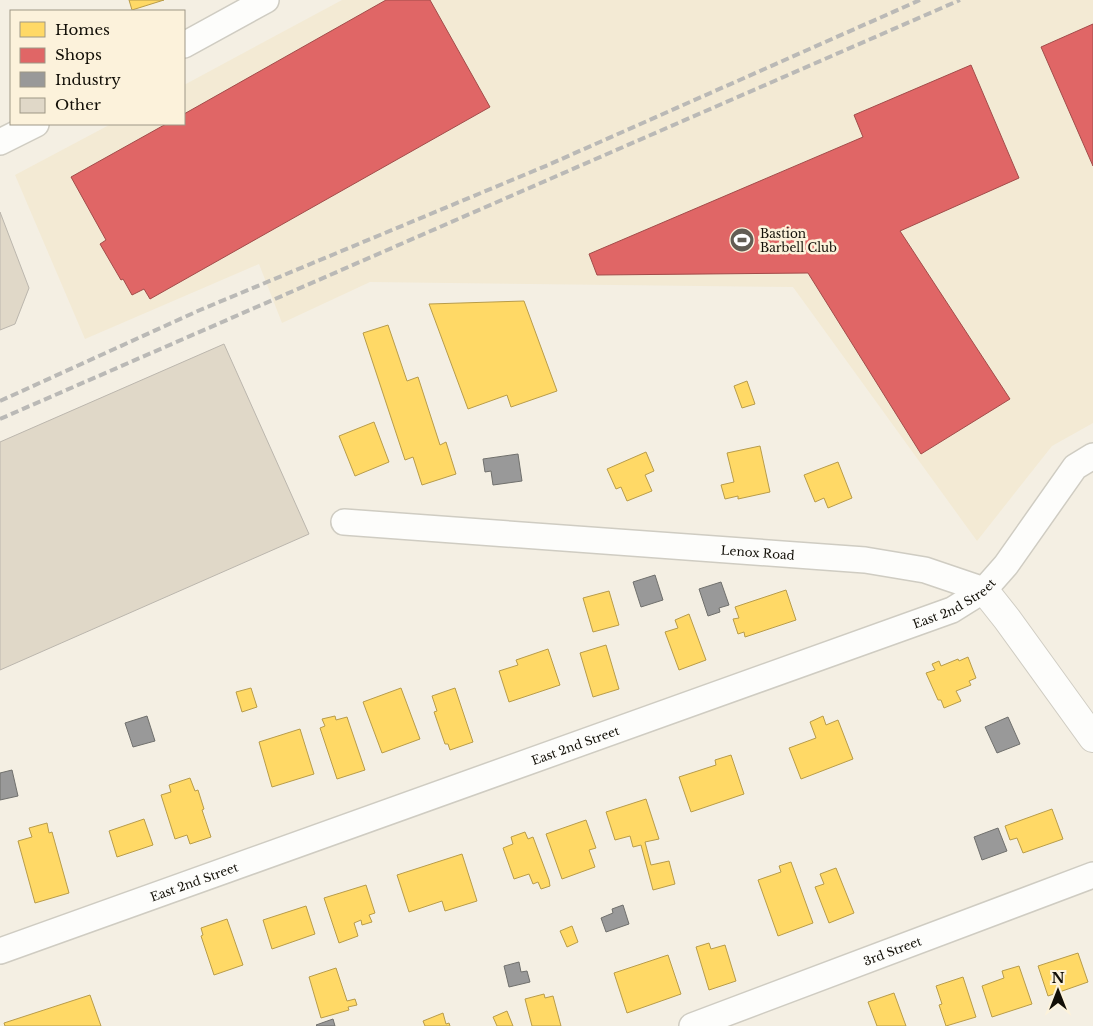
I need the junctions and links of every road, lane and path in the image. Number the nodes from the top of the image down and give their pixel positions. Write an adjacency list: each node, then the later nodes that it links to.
1 (266, 0): 2 (street)
2 (185, 44)
3 (34, 125): 4 (street)
4 (0, 141)
5 (1093, 456): 7 (street, East 2nd Street)
6 (344, 522): 7 (street, Lenox Road)
7 (984, 590): 8 (street); 10 (street, East 2nd Street)
8 (1093, 738)
9 (1093, 875): 11 (street, 3rd Street)
10 (0, 951)
11 (692, 1026)

